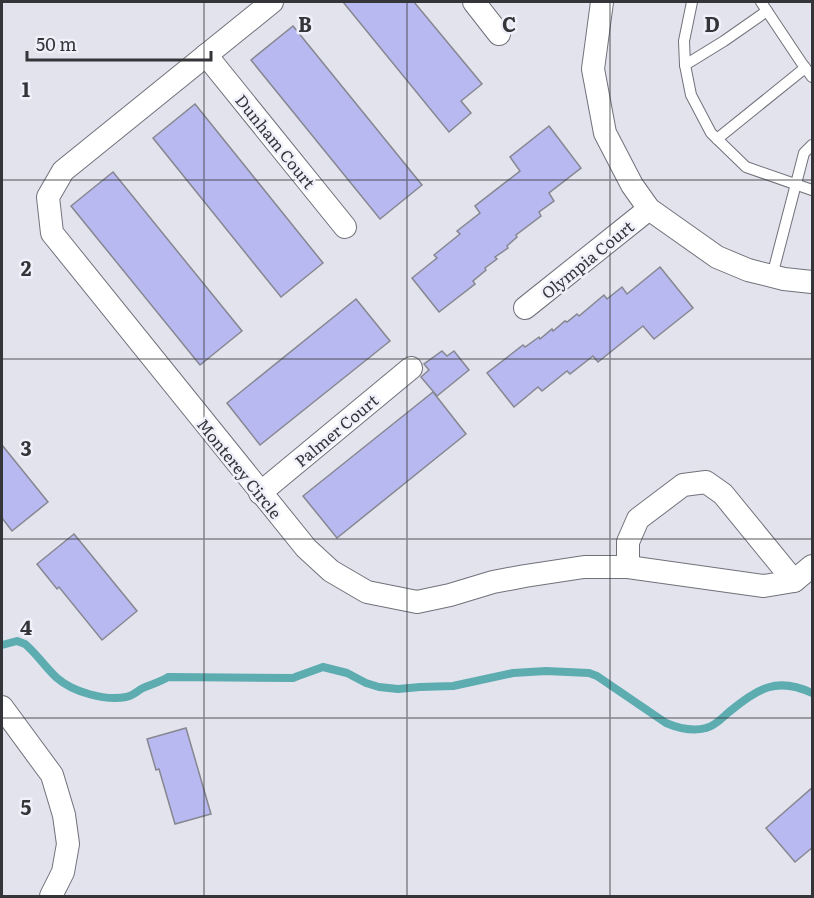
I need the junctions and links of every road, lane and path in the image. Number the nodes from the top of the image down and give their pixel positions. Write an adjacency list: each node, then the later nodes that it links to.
1 (272, 2): 7 (street, Monterey Circle)
2 (474, 2): 6 (street)
3 (602, 2): 15 (street)
4 (692, 2): 8 (lane)
5 (764, 6): 8 (lane); 9 (lane)
6 (500, 34)
7 (206, 54): 16 (street, Dunham Court); 21 (street, Monterey Circle)
8 (685, 65): 11 (lane)
9 (804, 66): 10 (lane); 11 (lane)
10 (813, 77)
11 (717, 139): 13 (lane)
12 (813, 145): 13 (lane)
13 (796, 184): 14 (lane); 17 (lane)
14 (813, 190)
15 (649, 209): 17 (street); 19 (street, Olympia Court)
16 (345, 227)
17 (772, 276): 18 (street)
18 (813, 282)
19 (525, 308)
20 (411, 368): 21 (street, Palmer Court)
21 (260, 493): 23 (street, Monterey Circle)
22 (813, 566): 24 (street)
23 (628, 567): 24 (street, Monterey Circle); 24 (street)
24 (795, 581)
25 (2, 707): 26 (street)
26 (51, 897)

